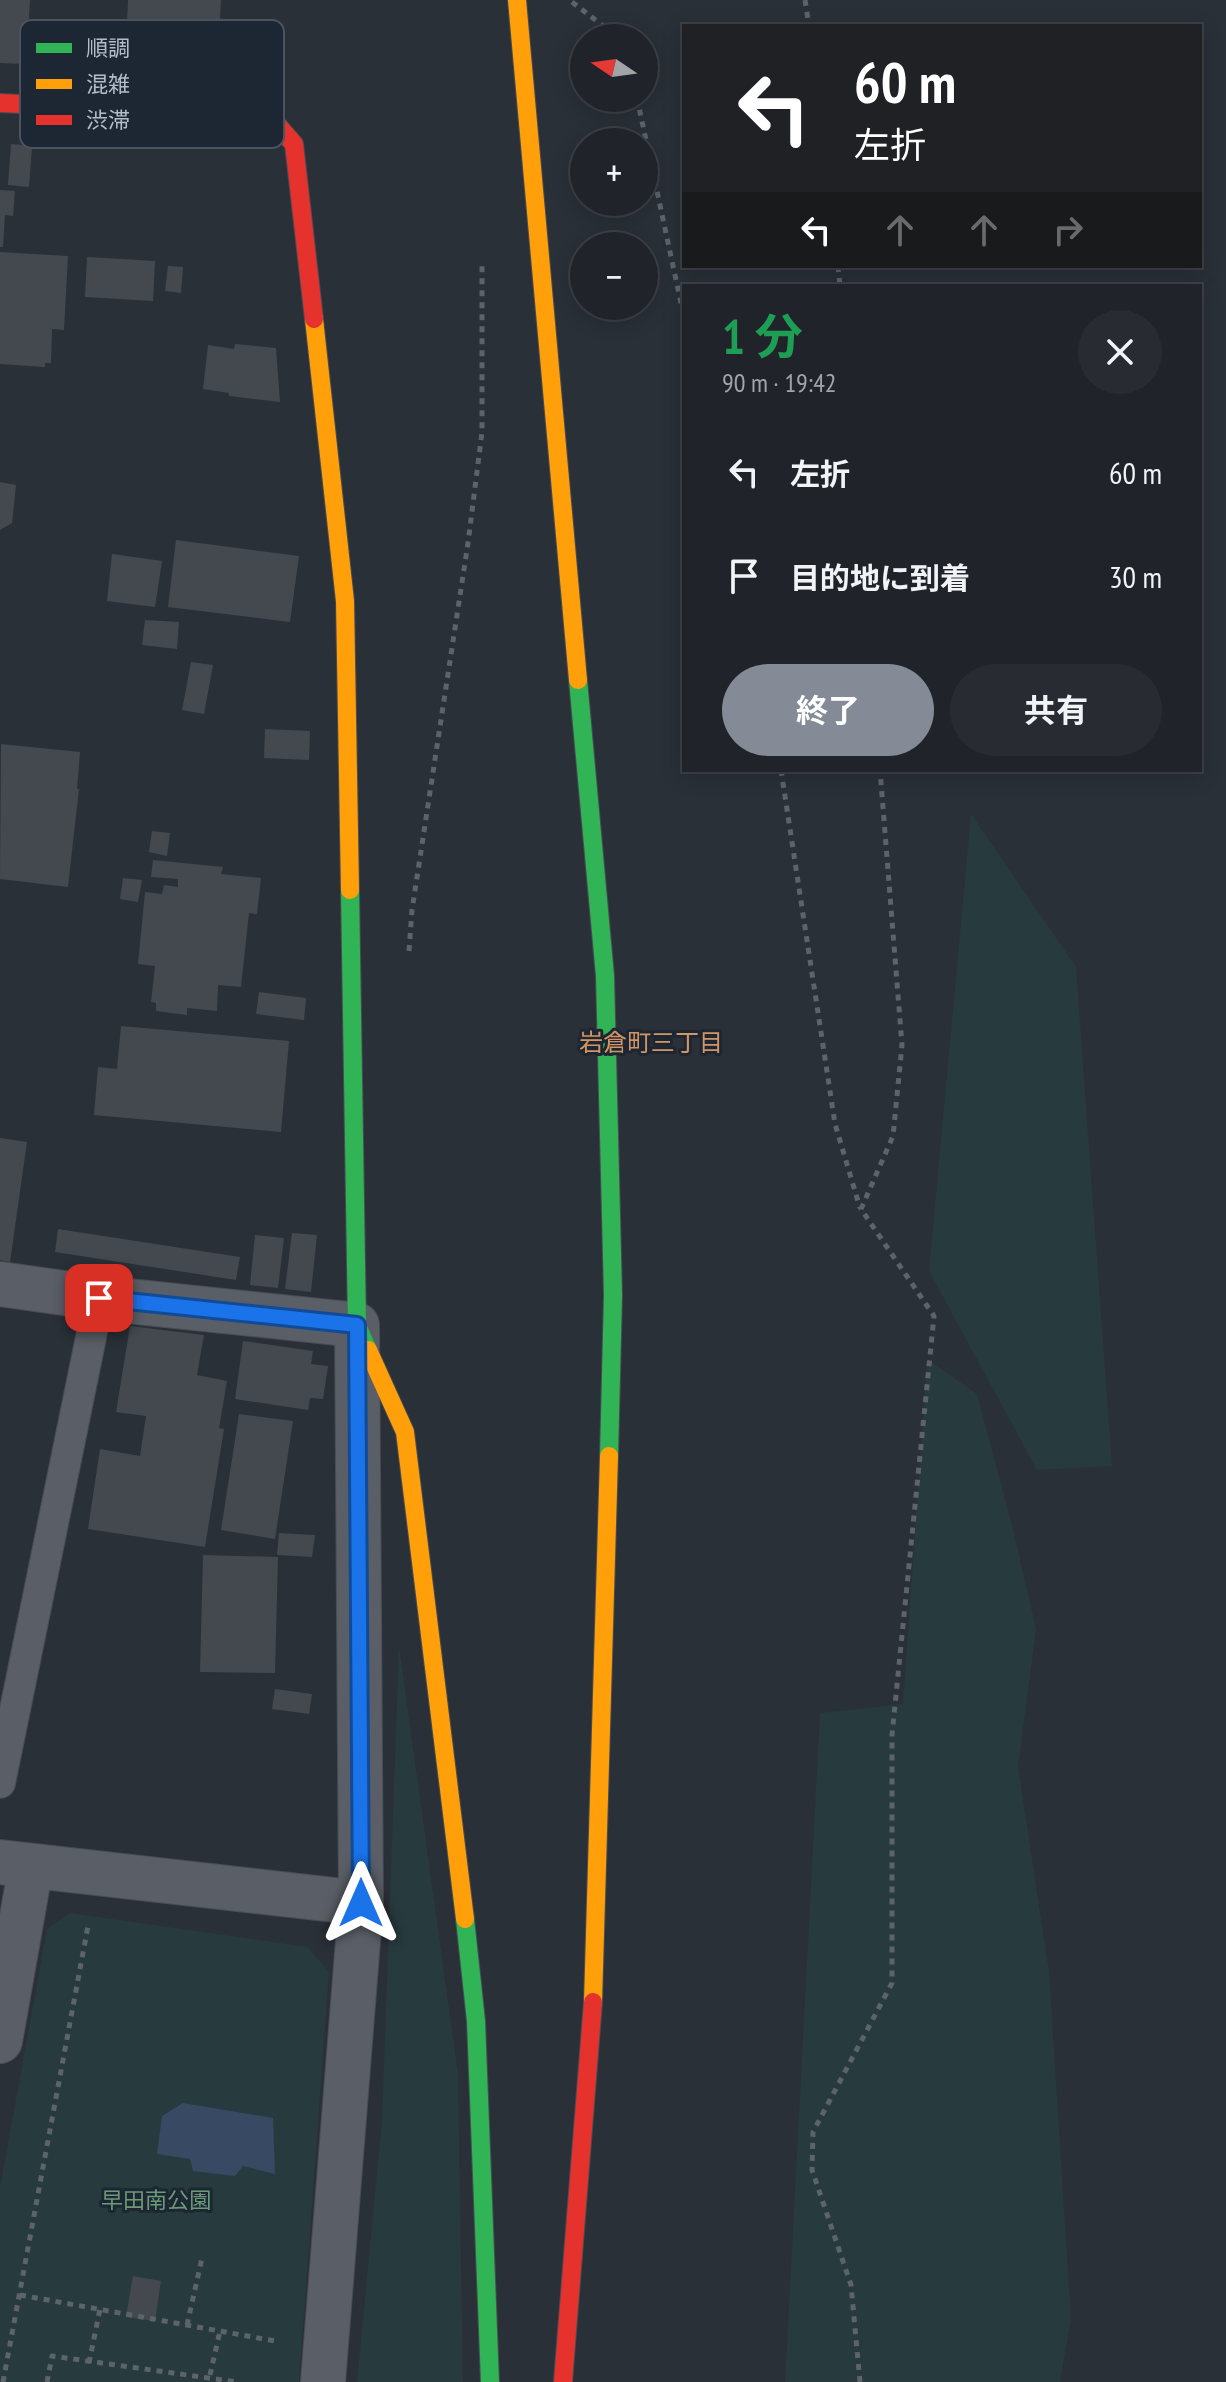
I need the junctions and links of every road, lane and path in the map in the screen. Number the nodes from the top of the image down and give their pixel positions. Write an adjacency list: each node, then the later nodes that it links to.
1 (517, 0): 36 (street)
2 (569, 0): 4 (path)
3 (805, 0): 5 (path)
4 (601, 24)
5 (809, 24)
6 (0, 103): 7 (street)
7 (20, 104)
8 (640, 112): 11 (path)
9 (284, 133): 18 (street)
10 (482, 249): 14 (path)
11 (682, 308)
12 (781, 772): 15 (path)
13 (880, 772): 15 (path)
14 (408, 957)
15 (861, 1209): 37 (path)
16 (0, 1284): 17 (street)
17 (99, 1298): 18 (street); 19 (lane)
18 (357, 1325): 22 (street); 35 (street)
19 (0, 1783)
20 (15, 1864): 21 (street); 23 (street)
21 (98, 1874): 22 (street); 25 (path)
22 (361, 1903): 30 (street)
23 (0, 2041)
24 (202, 2258): 27 (path)
25 (20, 2295): 26 (path); 32 (path)
26 (100, 2309): 27 (path); 29 (path)
27 (187, 2325): 28 (path)
28 (220, 2331): 30 (path); 31 (path)
29 (89, 2363): 33 (path); 34 (path)
30 (324, 2366)
31 (210, 2375)
32 (3, 2382)
33 (47, 2382)
34 (237, 2382)
35 (490, 2382)
36 (563, 2382)
37 (860, 2382)

